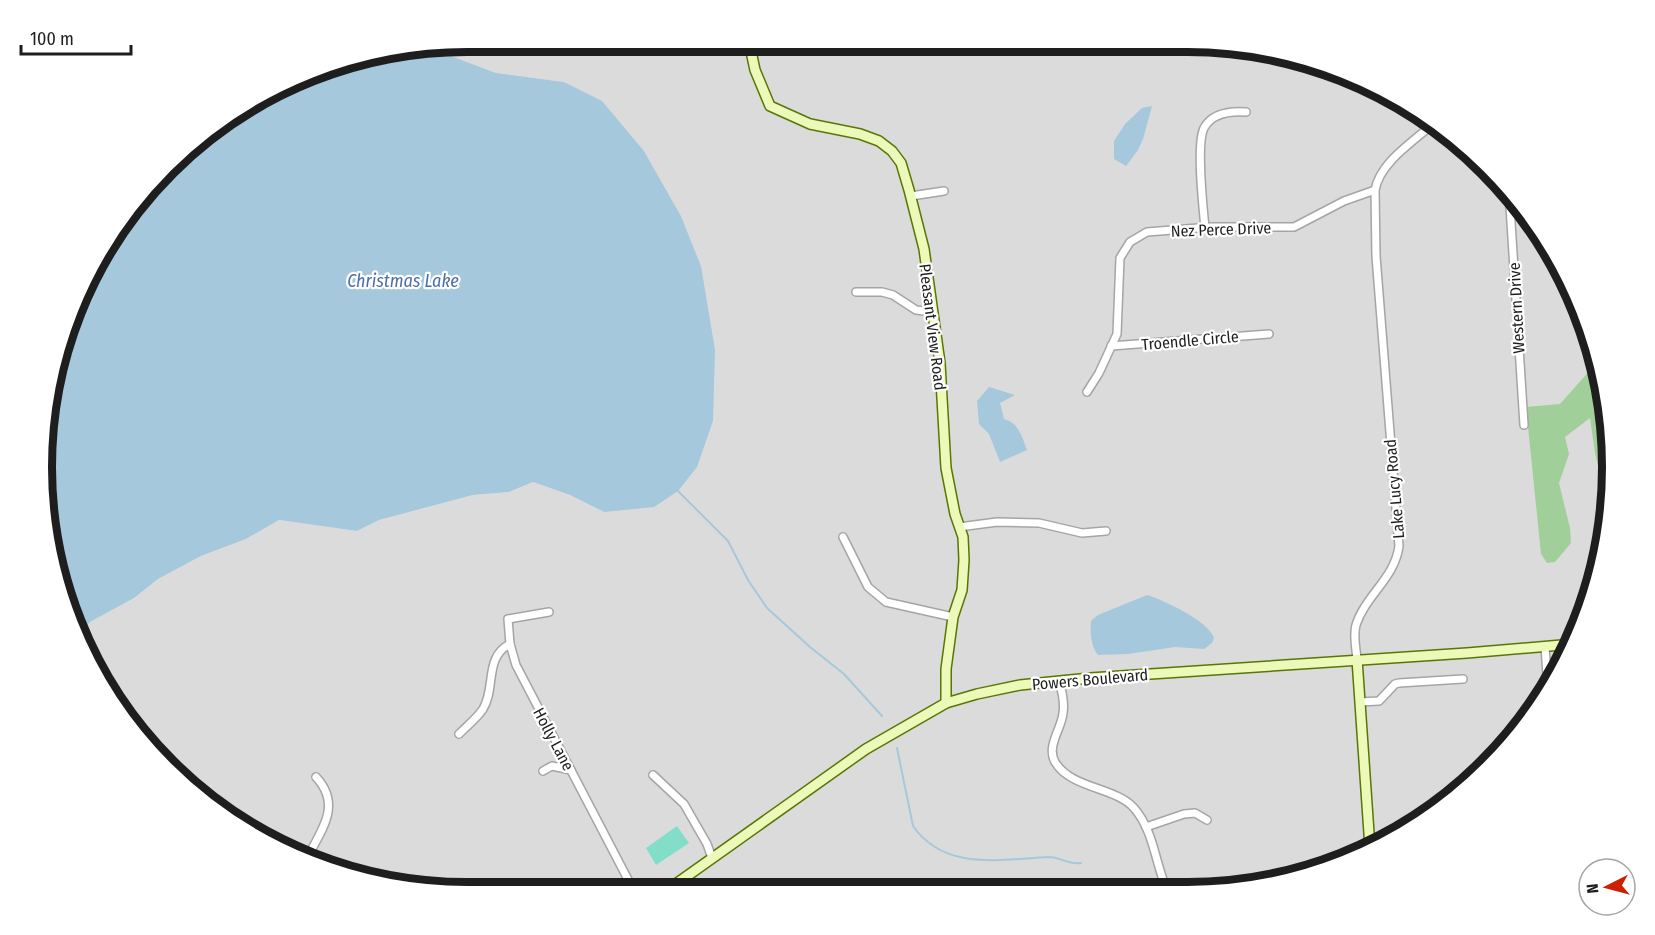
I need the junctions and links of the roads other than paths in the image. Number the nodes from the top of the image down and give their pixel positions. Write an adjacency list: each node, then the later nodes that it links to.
1 (752, 52): 6 (main road, Pleasant View Road)
2 (1246, 112): 8 (street)
3 (1427, 129): 4 (street)
4 (1375, 190): 8 (street, Nez Perce Drive); 23 (street, Lake Lucy Road)
5 (944, 191): 6 (street)
6 (911, 196): 10 (main road, Pleasant View Road)
7 (1510, 206): 14 (street, Western Drive)
8 (1205, 228): 12 (street, Nez Perce Drive)
9 (856, 292): 10 (street)
10 (933, 312): 15 (main road, Pleasant View Road)
11 (1269, 334): 12 (street, Troendle Circle)
12 (1112, 346): 13 (street, Nez Perce Drive)
13 (1087, 392)
14 (1524, 425)
15 (959, 527): 16 (street); 19 (main road, Pleasant View Road)
16 (1106, 531)
17 (843, 537): 19 (street)
18 (549, 612): 20 (street, Holly Lane)
19 (953, 617): 28 (main road, Pleasant View Road)
20 (510, 644): 29 (street); 31 (street, Holly Lane)
21 (1563, 645): 22 (main road, Powers Boulevard)
22 (1545, 646): 23 (main road, Powers Boulevard); 24 (street)
23 (1357, 658): 26 (main road, Powers Boulevard); 27 (main road, Lake Lucy Road)
24 (1547, 675)
25 (1463, 679): 27 (street)
26 (1059, 681): 28 (main road, Powers Boulevard); 35 (street)
27 (1360, 702): 36 (main road, Lake Lucy Road)
28 (946, 703): 38 (main road, Powers Boulevard)
29 (459, 734)
30 (543, 771): 31 (street)
31 (571, 771): 39 (street, Holly Lane)
32 (653, 774): 38 (street)
33 (316, 777): 37 (street)
34 (1208, 820): 35 (street)
35 (1146, 827): 41 (street)
36 (1369, 841)
37 (310, 851)
38 (712, 858): 40 (main road, Powers Boulevard)
39 (629, 882)
40 (679, 882)
41 (1164, 882)

